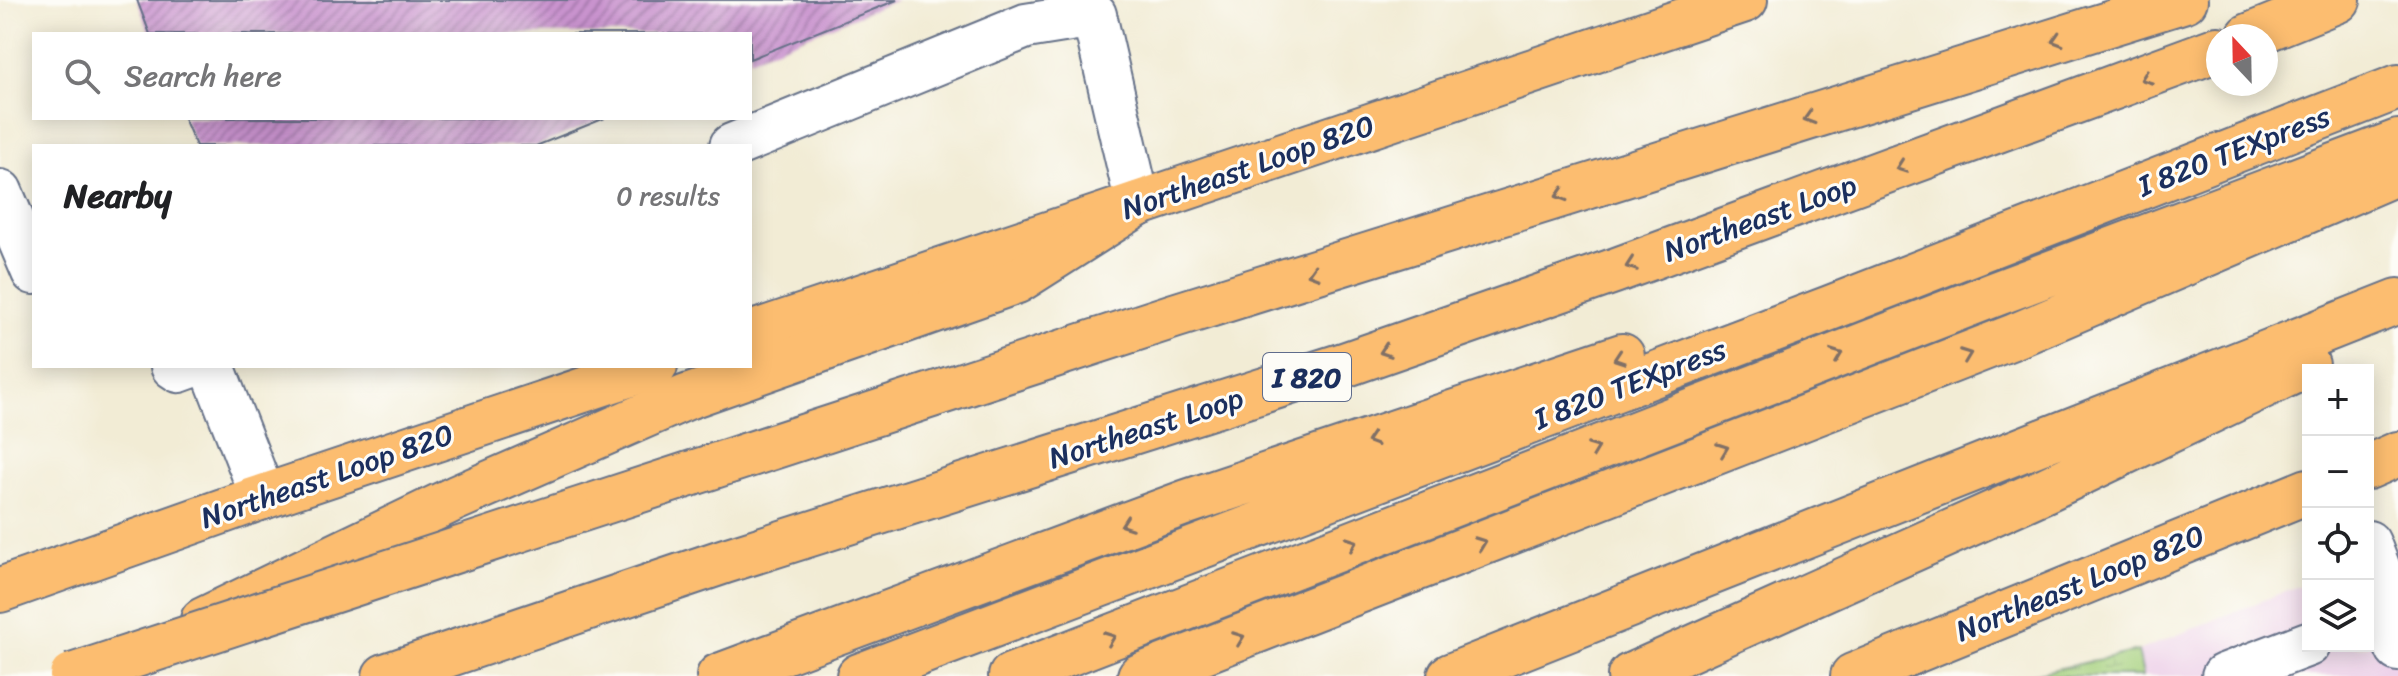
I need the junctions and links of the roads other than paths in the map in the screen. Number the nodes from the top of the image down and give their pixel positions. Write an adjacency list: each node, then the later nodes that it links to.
1 (1745, 0): 12 (main road, Northeast Loop 820)
2 (2185, 0): 28 (main road, one-way to 28, bridge)
3 (2338, 0): 5 (main road)
4 (1093, 7): 9 (lane); 12 (lane)
5 (2278, 24)
6 (2206, 53): 30 (main road, Northeast Loop / I 820, one-way to 30)
7 (2398, 87): 15 (main road, I 820 TEXpress)
8 (2398, 142): 33 (main road, I 820 TEXpress, one-way to 8)
9 (737, 144)
10 (2398, 172): 34 (main road, one-way to 10)
11 (0, 192): 13 (lane)
12 (1138, 204): 17 (main road, Northeast Loop 820); 29 (main road)
13 (32, 267)
14 (2398, 301): 35 (main road)
15 (1830, 308): 31 (main road, one-way to 31); 32 (main road, I 820 TEXpress)
16 (2398, 323): 36 (main road)
17 (752, 333)
18 (213, 368): 23 (lane)
19 (649, 368): 23 (main road, Northeast Loop 820)
20 (2398, 454): 21 (main road)
21 (2374, 464)
22 (2302, 493): 37 (main road, Northeast Loop 820)
23 (263, 497): 25 (main road, Northeast Loop 820)
24 (2374, 565): 26 (lane)
25 (0, 590)
26 (2390, 622)
27 (2302, 646): 38 (lane)
28 (72, 676)
29 (95, 676)
30 (385, 676)
31 (719, 676)
32 (859, 676)
33 (1011, 676)
34 (1140, 676)
35 (1450, 676)
36 (1630, 676)
37 (1853, 676)
38 (2224, 676)

